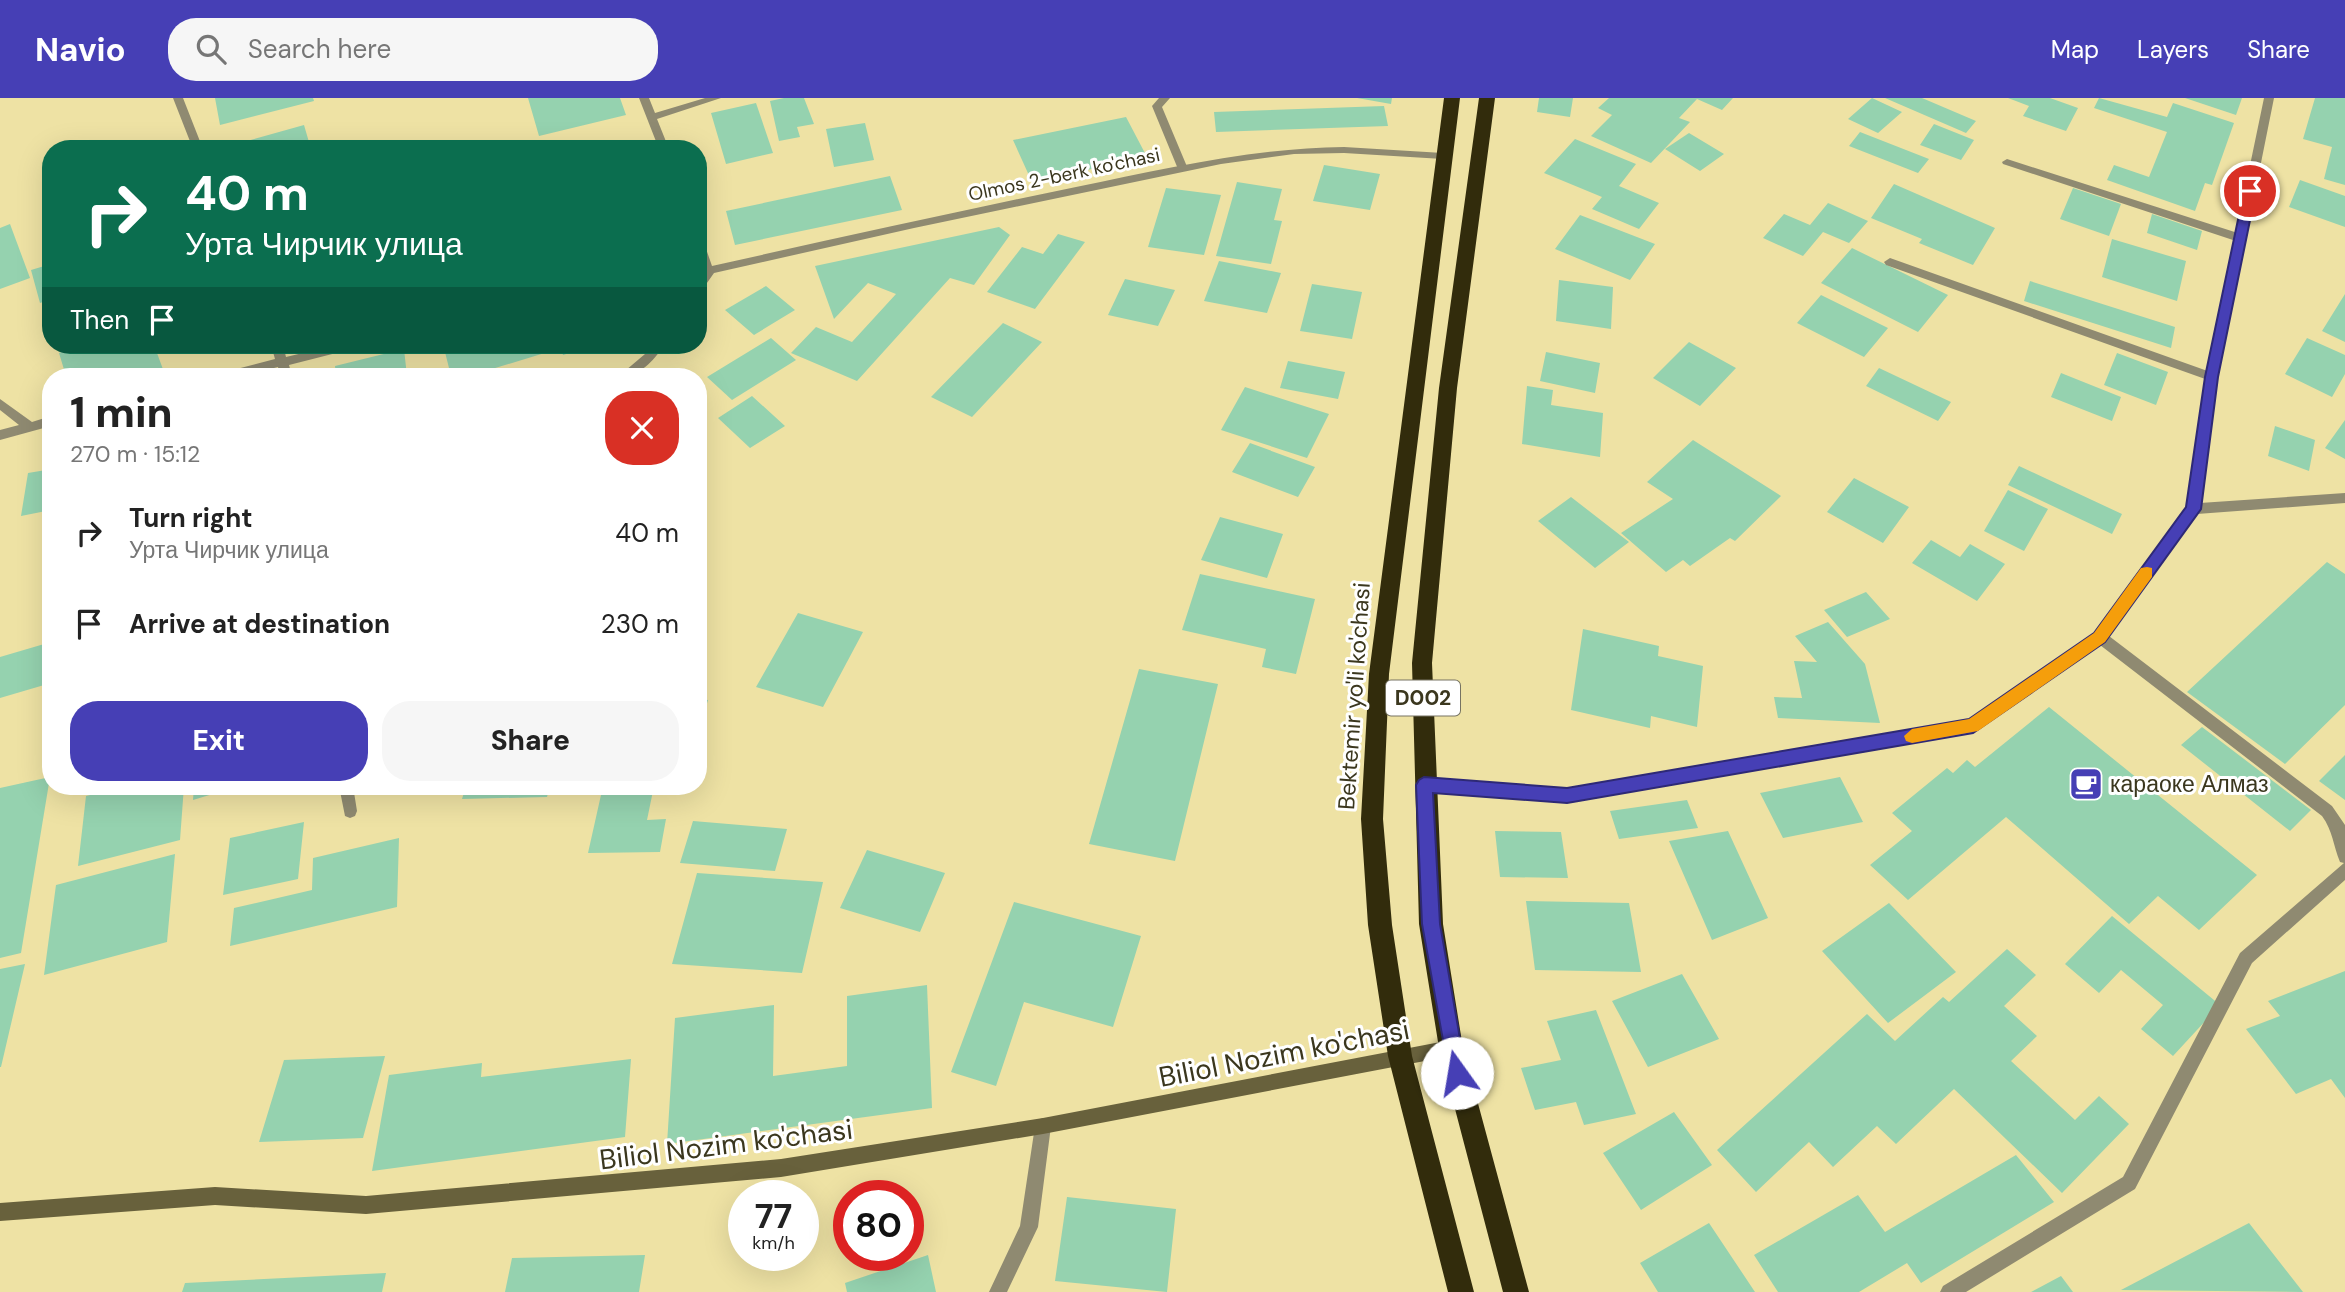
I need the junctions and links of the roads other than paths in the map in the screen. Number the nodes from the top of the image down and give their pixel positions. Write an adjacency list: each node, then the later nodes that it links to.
1 (178, 98): 9 (street)
2 (644, 98): 8 (street)
3 (716, 98): 8 (street)
4 (1165, 98): 13 (street)
5 (1452, 98): 11 (highway, Bektemir yo'li ko'chasi / D002)
6 (1487, 98): 32 (highway, D002)
7 (2269, 98): 14 (street)
8 (652, 117): 10 (street)
9 (194, 140)
10 (661, 140)
11 (1443, 156): 13 (street, Olmos 2-berk ko'chasi); 38 (highway, Bektemir yo'li ko'chasi / D002)
12 (2007, 162): 14 (street)
13 (1183, 169): 16 (street, Olmos 2-berk ko'chasi)
14 (2240, 237): 24 (street)
15 (1890, 262): 24 (street)
16 (707, 272)
17 (281, 354): 20 (street)
18 (314, 354): 20 (street)
19 (651, 354): 23 (street)
20 (284, 361): 21 (street); 22 (street)
21 (256, 368)
22 (285, 368)
23 (635, 368)
24 (2212, 377): 30 (street)
25 (0, 404): 27 (street)
26 (42, 423): 27 (street)
27 (29, 426): 28 (street)
28 (0, 435)
29 (2345, 498): 30 (street)
30 (2193, 509): 31 (street)
31 (2100, 637): 32 (street); 35 (street)
32 (1424, 785): 37 (highway, D002)
33 (347, 795): 34 (street)
34 (350, 811)
35 (2345, 857)
36 (2345, 870): 44 (street)
37 (1451, 1048): 38 (street, Biliol Nozim ko'chasi); 43 (highway, D002)
38 (1400, 1056): 39 (street, Biliol Nozim ko'chasi); 42 (highway, Bektemir yo'li ko'chasi / D002)
39 (1043, 1126): 40 (street, Biliol Nozim ko'chasi); 41 (street)
40 (0, 1212)
41 (998, 1292)
42 (1461, 1292)
43 (1516, 1292)
44 (1949, 1292)

